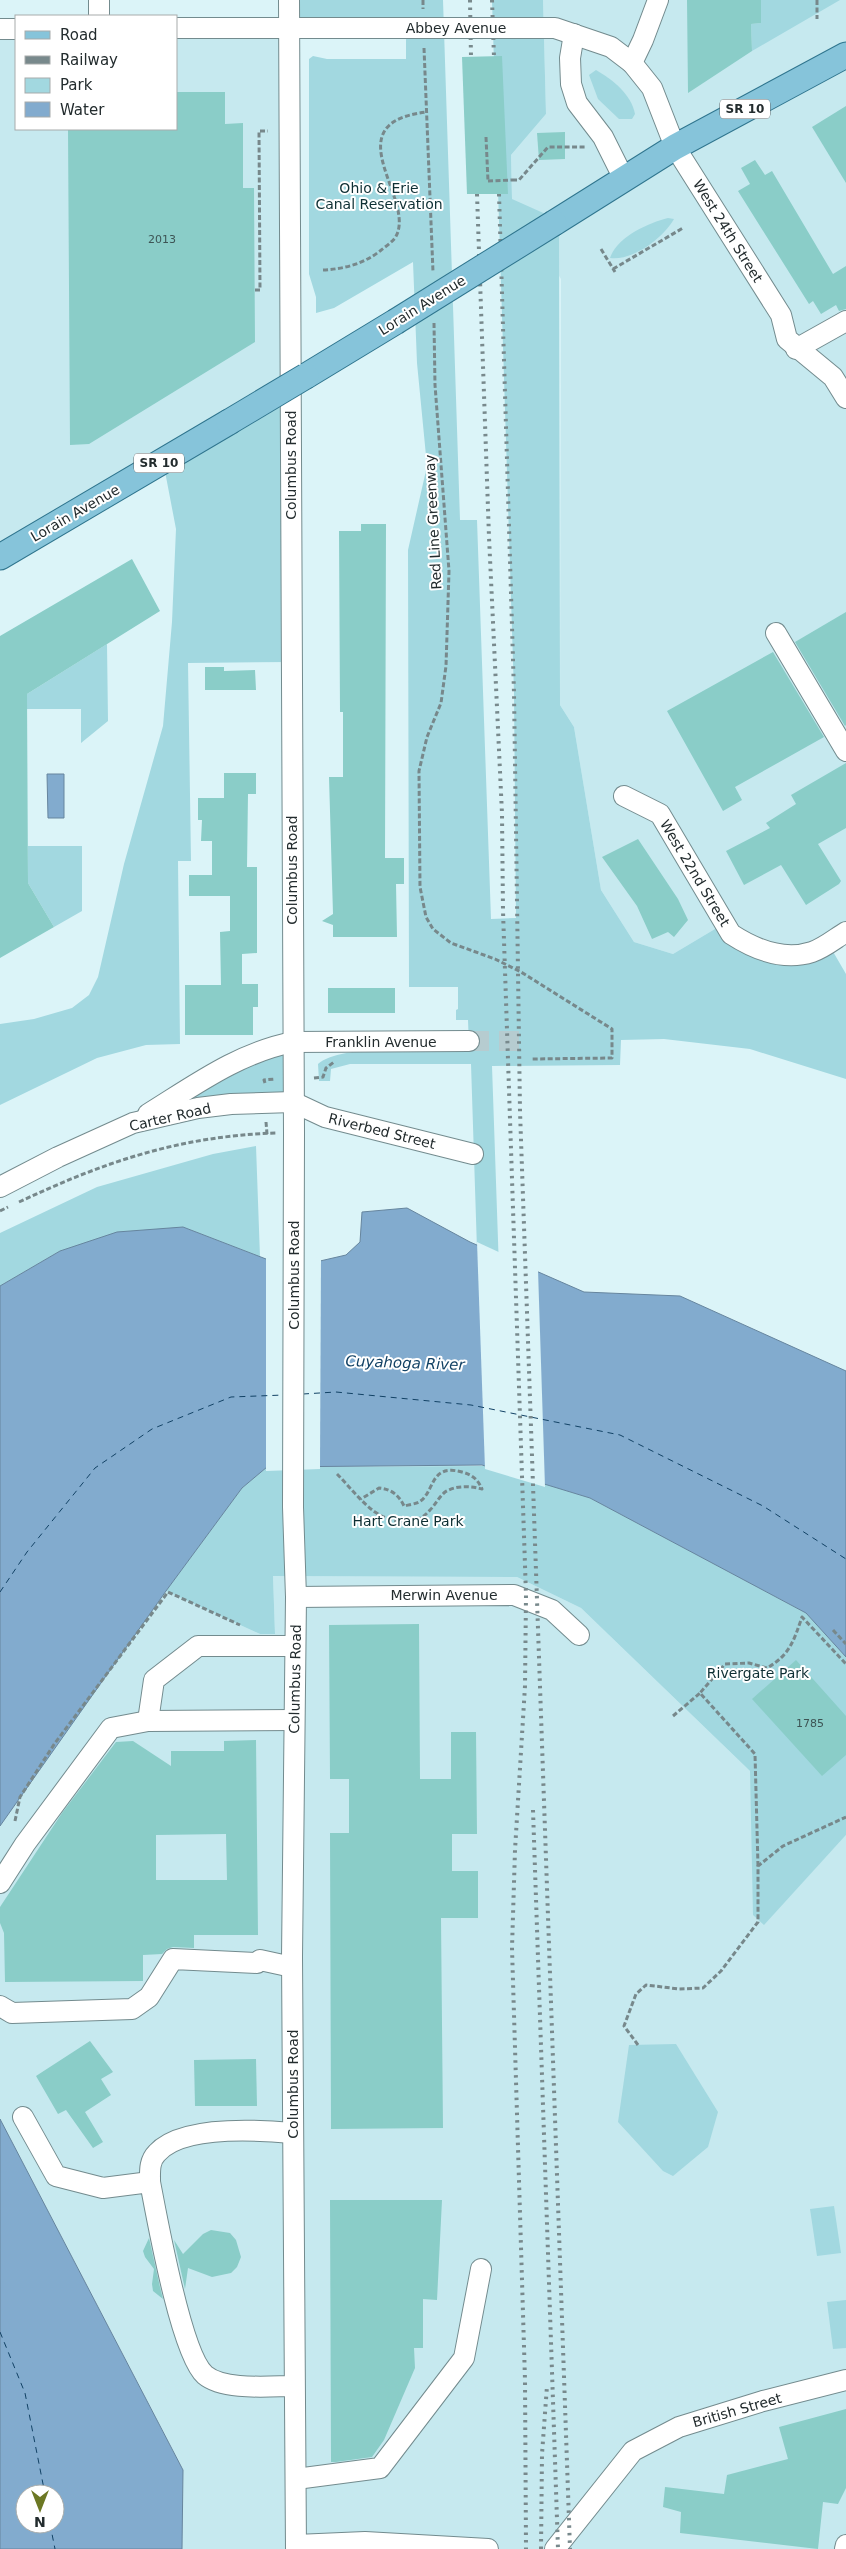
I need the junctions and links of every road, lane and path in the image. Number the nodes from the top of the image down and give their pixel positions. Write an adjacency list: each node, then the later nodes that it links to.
1 (99, 0): 6 (street)
2 (289, 0): 9 (street, Columbus Road)
3 (423, 0): 10 (path)
4 (658, 0): 15 (street)
5 (817, 0): 7 (path)
6 (99, 15)
7 (817, 20)
8 (178, 28): 9 (street, Abbey Avenue)
9 (289, 28): 10 (street, Abbey Avenue, bridge); 37 (street, Columbus Road)
10 (424, 28): 13 (street, Abbey Avenue, bridge); 16 (path)
11 (0, 29): 12 (street)
12 (15, 29)
13 (574, 34): 15 (street, Abbey Avenue); 21 (street)
14 (846, 55): 20 (main road, Lorain Avenue / SR 10)
15 (632, 63): 20 (street, Abbey Avenue)
16 (426, 112): 24 (path); 25 (path)
17 (268, 131): 26 (path)
18 (486, 137): 19 (path, bridge)
19 (586, 147)
20 (675, 147): 21 (main road, Lorain Avenue / SR 10); 29 (street, West 24th Street)
21 (624, 180): 31 (main road, Lorain Avenue / SR 10, bridge)
22 (684, 228): 23 (path)
23 (601, 248)
24 (323, 270)
25 (434, 281)
26 (255, 290)
27 (434, 316): 38 (path, Red Line Greenway)
28 (846, 321): 29 (street)
29 (796, 349): 30 (street)
30 (846, 398)
31 (0, 557)
32 (776, 633): 33 (street)
33 (846, 751)
34 (624, 796): 35 (street, West 22nd Street)
35 (846, 932)
36 (469, 1041): 37 (street, Franklin Avenue)
37 (293, 1042): 39 (street, Columbus Road); 41 (street, Franklin Avenue)
38 (531, 1059)
39 (294, 1102): 41 (street, Carter Road); 42 (street, Riverbed Street); 47 (street, Columbus Road)
40 (266, 1117): 44 (path)
41 (134, 1123): 43 (street, Carter Road)
42 (473, 1154)
43 (0, 1187)
44 (0, 1211)
45 (338, 1474): 46 (path)
46 (361, 1499): 46 (path)
47 (296, 1597): 50 (street, Merwin Avenue); 52 (street, Columbus Road)
48 (243, 1626): 59 (path)
49 (833, 1630): 51 (path)
50 (579, 1635)
51 (846, 1644)
52 (295, 1646): 56 (street); 57 (street, Columbus Road)
53 (846, 1664): 54 (path)
54 (700, 1693): 55 (path); 60 (path)
55 (672, 1716)
56 (148, 1720): 57 (street); 61 (street)
57 (294, 1720): 62 (street, Columbus Road)
58 (846, 1817): 60 (path)
59 (14, 1830)
60 (758, 1866): 64 (path)
61 (0, 1883)
62 (292, 1968): 63 (street); 66 (street, Columbus Road)
63 (0, 2006)
64 (638, 2045)
65 (23, 2117): 67 (street)
66 (292, 2133): 67 (street); 70 (street, Columbus Road)
67 (150, 2182): 70 (street)
68 (481, 2269): 71 (street)
69 (846, 2380): 75 (street, British Street)
70 (294, 2386): 71 (street, Columbus Road)
71 (296, 2479): 73 (street, Columbus Road)
72 (846, 2545): 76 (street)
73 (296, 2547): 74 (street)
74 (488, 2549)
75 (555, 2549)
76 (845, 2549)

